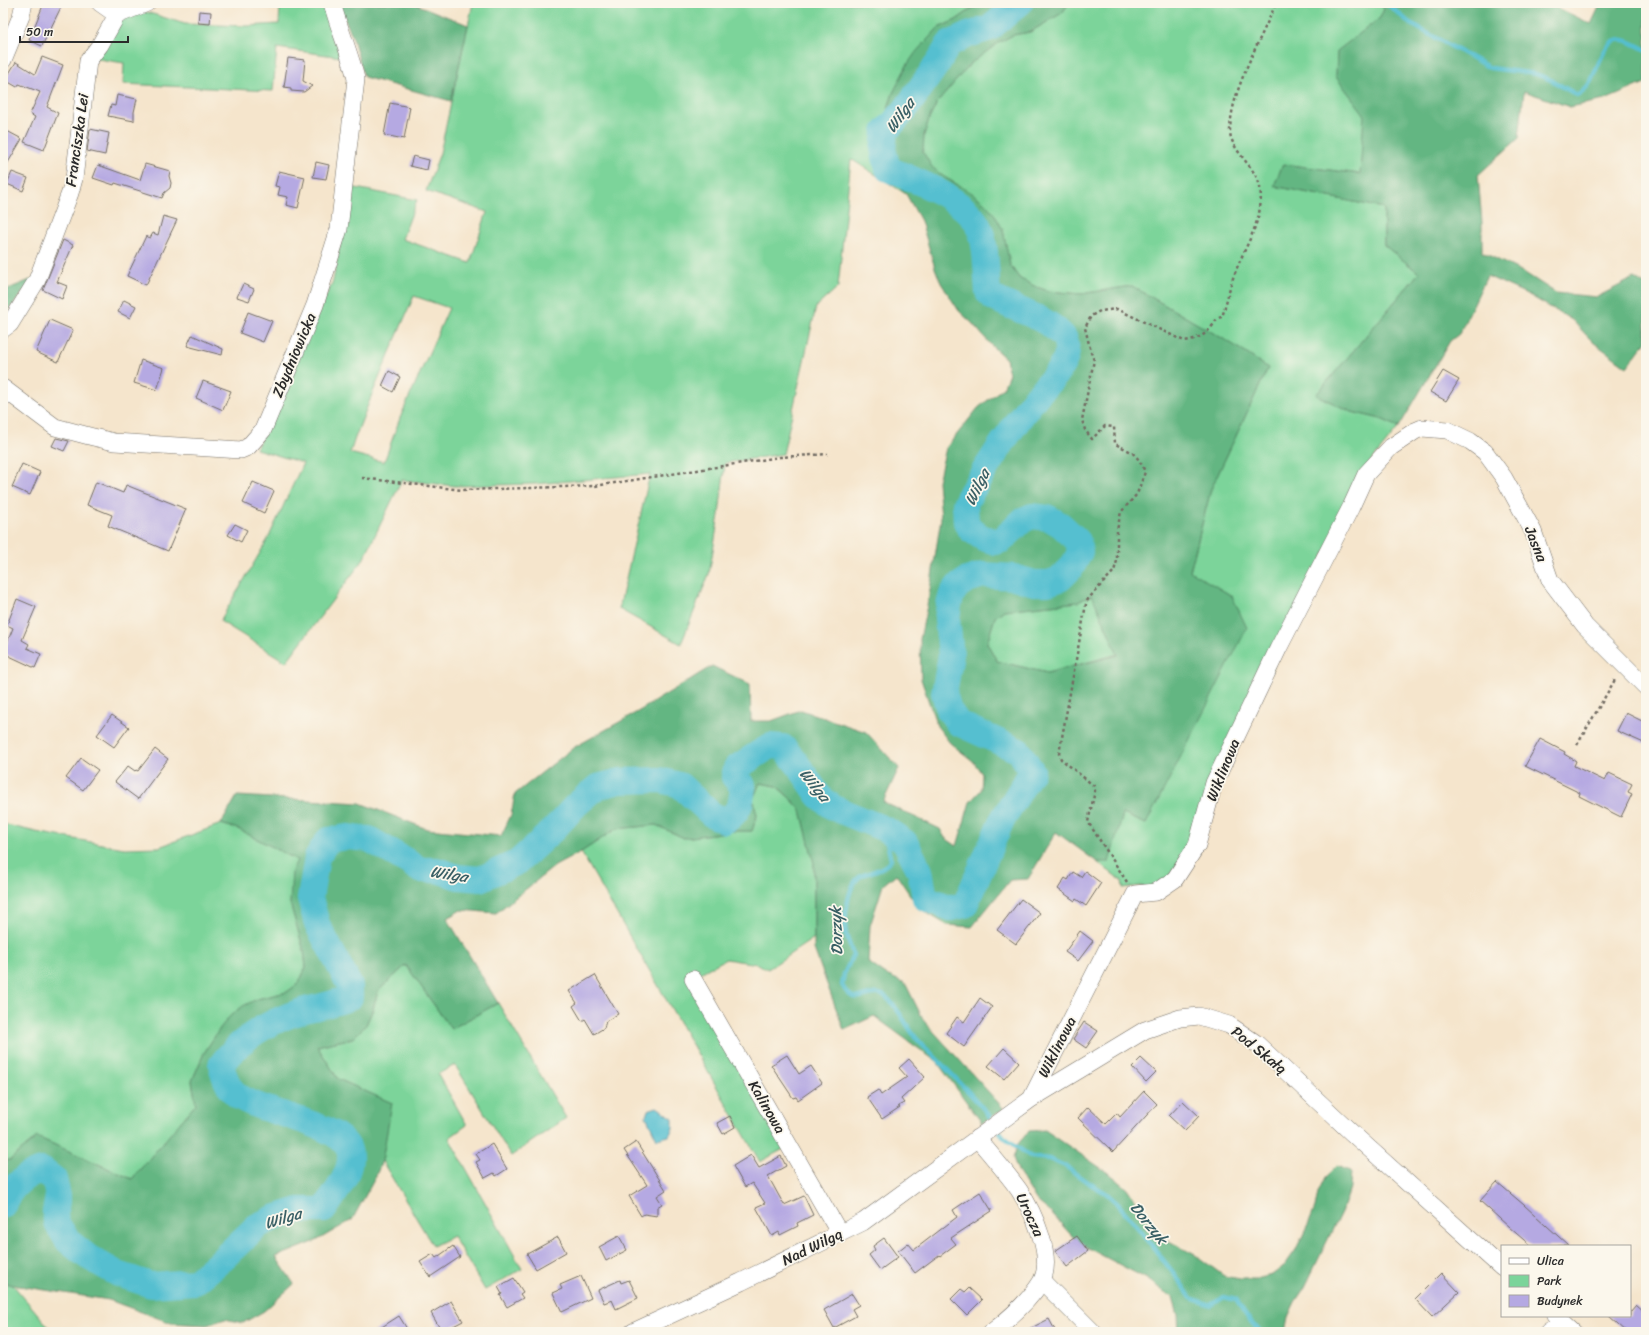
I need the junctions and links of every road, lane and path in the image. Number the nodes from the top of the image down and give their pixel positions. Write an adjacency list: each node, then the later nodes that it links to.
1 (24, 3): 7 (street)
2 (100, 3): 6 (street)
3 (147, 3): 6 (street)
4 (332, 3): 9 (street, Zbydniowicka)
5 (1276, 3): 16 (path)
6 (117, 15): 8 (street, Franciszka Lei)
7 (3, 60)
8 (3, 329)
9 (3, 388)
10 (1415, 431): 13 (street, Jasna); 16 (street, Wiklinowa)
11 (828, 454): 12 (path)
12 (362, 478)
13 (1624, 665): 14 (street, Jasna); 15 (path)
14 (1646, 687)
15 (1577, 745)
16 (1135, 894): 18 (street, Wiklinowa)
17 (693, 979): 20 (street, Kalinowa)
18 (1031, 1099): 19 (street, Pod Skałą); 21 (street, Pod Skałą)
19 (977, 1138): 20 (street, Nad Wilgą); 22 (street, Urocza)
20 (840, 1234): 24 (street, Nad Wilgą)
21 (1501, 1267)
22 (1042, 1281): 25 (street, Urocza); 26 (street)
23 (1563, 1323): 27 (street)
24 (633, 1332)
25 (992, 1332)
26 (1093, 1332)
27 (1548, 1332)

